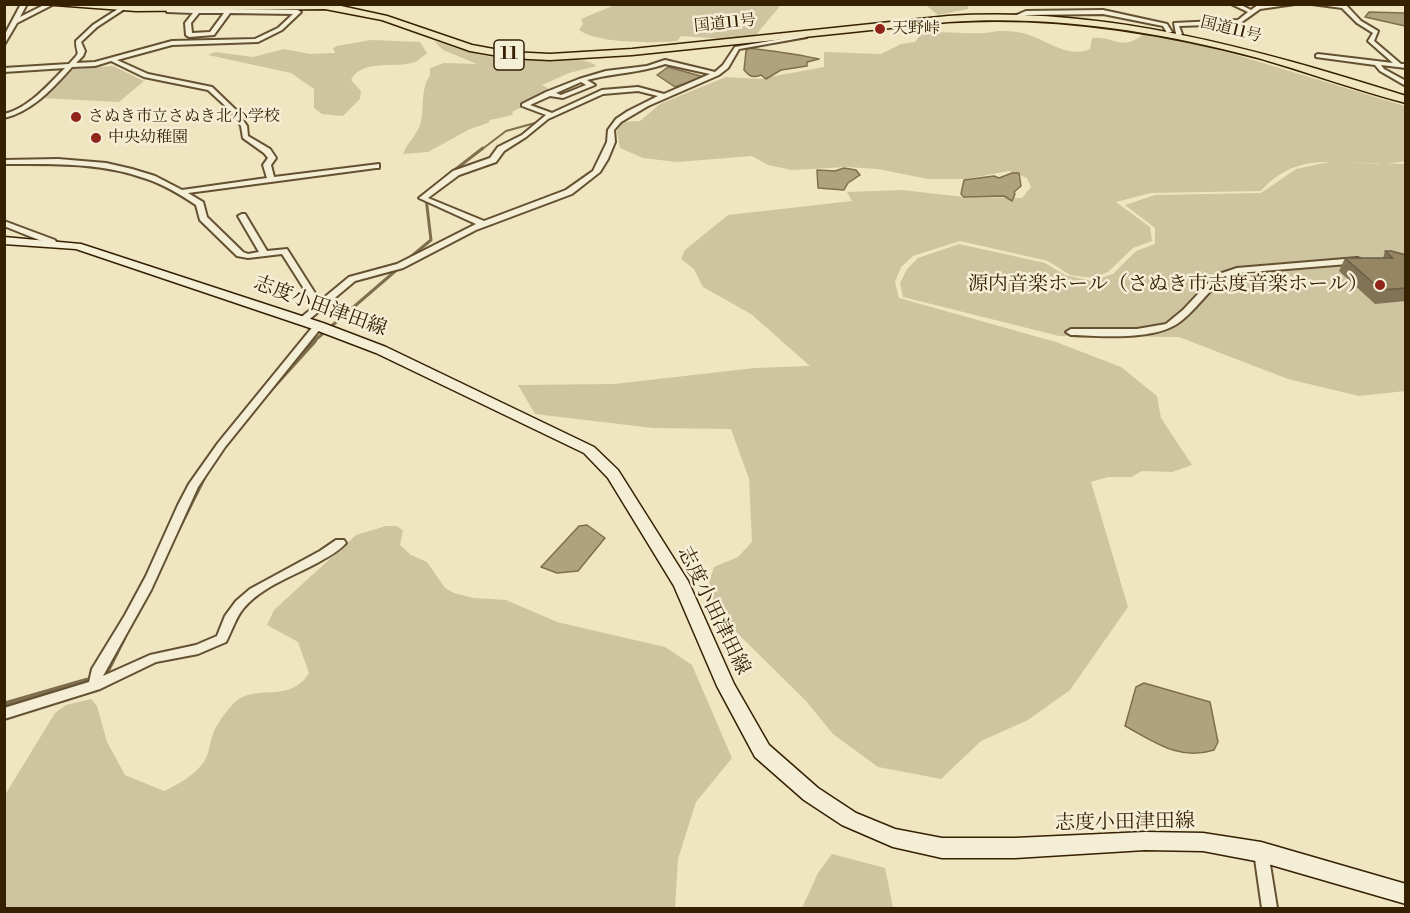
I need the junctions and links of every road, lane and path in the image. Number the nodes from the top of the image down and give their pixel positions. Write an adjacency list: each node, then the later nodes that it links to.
1 (24, 4): 11 (street)
2 (1233, 4): 9 (street)
3 (1293, 4): 9 (street)
4 (1314, 4): 19 (street)
5 (47, 5): 6 (highway, 国道11号 / 11); 11 (street)
6 (121, 7): 7 (highway, 国道11号 / 11); 17 (street)
7 (168, 8): 8 (street); 12 (highway, 国道11号 / 11)
8 (198, 11): 10 (street); 10 (street)
9 (1249, 11): 13 (street)
10 (227, 13): 16 (street)
11 (15, 22): 14 (street)
12 (851, 28): 13 (highway, 国道11号 / 11); 22 (street)
13 (1174, 33): 28 (highway, 国道11号 / 11)
14 (4, 43)
15 (1318, 56): 18 (street)
16 (113, 60): 17 (street); 33 (street)
17 (70, 65): 20 (street); 30 (street)
18 (1378, 65): 19 (street); 24 (street)
19 (1403, 66)
20 (4, 70)
21 (606, 73): 22 (street); 23 (street); 25 (street)
22 (717, 74): 27 (street)
23 (581, 80): 26 (street); 26 (street)
24 (1406, 84)
25 (618, 90): 27 (street); 29 (street)
26 (548, 93): 29 (street)
27 (665, 96): 38 (street)
28 (1406, 100)
29 (552, 115): 38 (street)
30 (4, 116)
31 (4, 162): 34 (street)
32 (376, 166): 33 (street)
33 (271, 179): 34 (street)
34 (182, 192): 41 (street)
35 (4, 214): 37 (street)
36 (242, 216): 41 (street)
37 (4, 222): 40 (street)
38 (483, 224): 43 (street)
39 (4, 240): 40 (main road, 志度小田津田線)
40 (52, 242): 44 (main road, 志度小田津田線)
41 (264, 253): 43 (street)
42 (1367, 260): 45 (street)
43 (319, 306): 44 (street)
44 (310, 323): 47 (street); 49 (main road, 志度小田津田線)
45 (1071, 332)
46 (340, 543): 47 (street)
47 (95, 685): 48 (street)
48 (4, 714)
49 (1261, 852): 50 (main road, 志度小田津田線); 51 (street)
50 (1406, 894)
51 (1270, 909)

